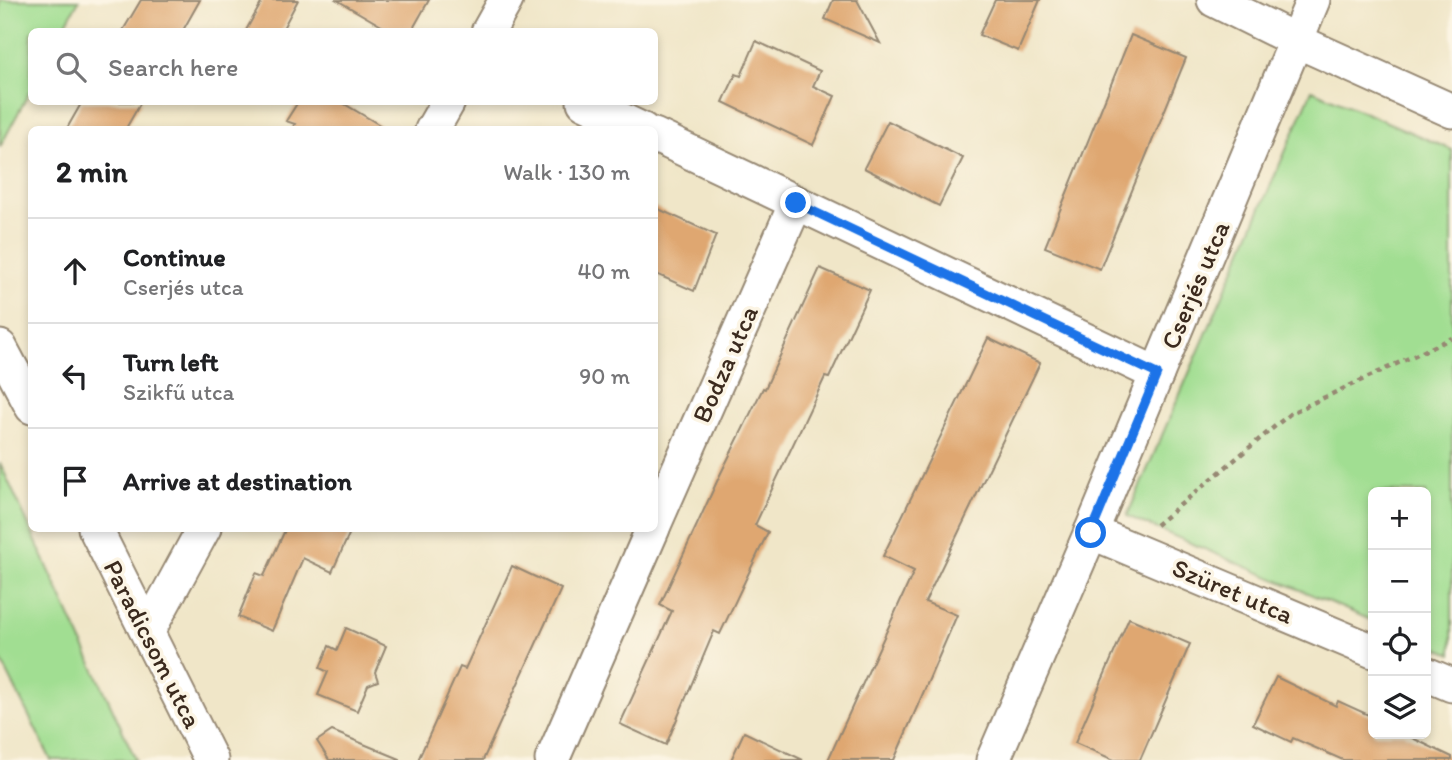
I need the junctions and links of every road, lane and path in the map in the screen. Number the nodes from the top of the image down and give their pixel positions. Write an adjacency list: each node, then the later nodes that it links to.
1 (506, 0): 4 (street)
2 (1214, 0): 5 (street)
3 (1313, 0): 5 (street, Cserjés utca)
4 (490, 28)
5 (1297, 41): 8 (street); 15 (street, Cserjés utca)
6 (446, 105): 9 (street)
7 (590, 105): 10 (street)
8 (1452, 111)
9 (434, 126)
10 (635, 126)
11 (658, 137): 12 (street)
12 (796, 203): 15 (street); 17 (street, Bodza utca)
13 (1452, 338): 22 (path)
14 (0, 347): 16 (street)
15 (1157, 374): 21 (street, Cserjés utca)
16 (28, 400)
17 (658, 518)
18 (96, 532): 23 (street, Paradicsom utca)
19 (202, 532): 23 (street)
20 (652, 532): 28 (street, Bodza utca)
21 (1091, 533): 22 (street, Szüret utca); 29 (street, Cserjés utca)
22 (1129, 548): 24 (street, Szüret utca)
23 (148, 631): 27 (street, Paradicsom utca)
24 (1368, 649)
25 (1431, 676): 26 (street)
26 (1452, 685)
27 (211, 760)
28 (552, 760)
29 (993, 760)

